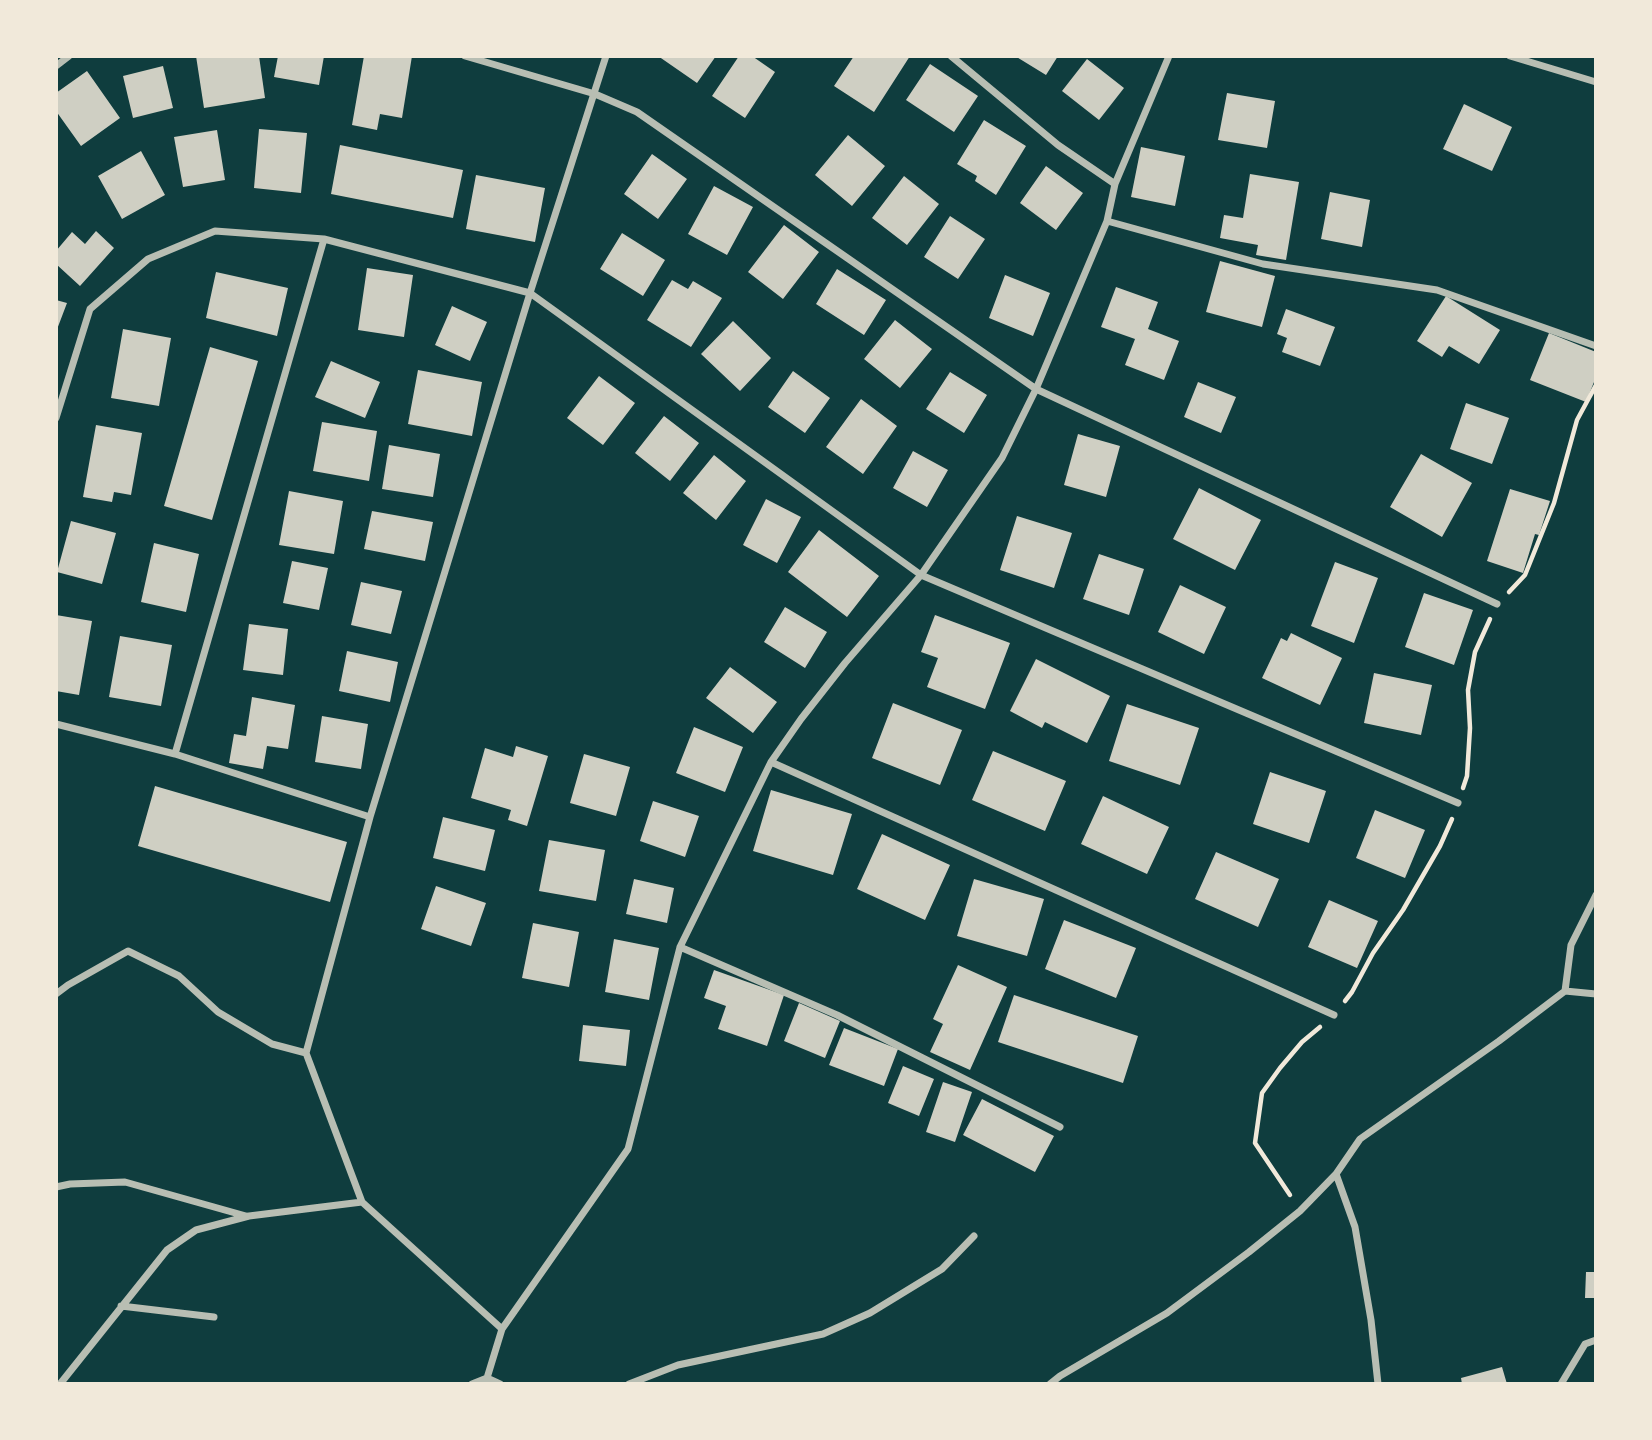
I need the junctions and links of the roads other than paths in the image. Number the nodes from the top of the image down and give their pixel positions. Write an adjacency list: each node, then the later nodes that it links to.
1 (69, 56): 7 (street)
2 (465, 56): 9 (street)
3 (606, 56): 9 (street)
4 (951, 56): 10 (street)
5 (1169, 56): 10 (street)
6 (1510, 56): 8 (street)
7 (56, 66)
8 (1596, 82)
9 (595, 94): 13 (street); 15 (street)
10 (1115, 184): 11 (street)
11 (1107, 221): 14 (street); 15 (street)
12 (324, 239): 13 (street); 16 (street); 20 (street)
13 (530, 293): 17 (street); 23 (street)
14 (1596, 346)
15 (1036, 389): 17 (street); 18 (street)
16 (56, 418)
17 (921, 575): 21 (street); 22 (street)
18 (1497, 604)
19 (56, 724): 20 (street)
20 (175, 754): 23 (street)
21 (771, 762): 25 (street); 29 (street)
22 (1458, 803)
23 (370, 817): 30 (street)
24 (1596, 895): 26 (street)
25 (680, 947): 31 (street); 39 (street)
26 (1565, 991): 28 (street); 32 (street)
27 (56, 994): 30 (street)
28 (1596, 995)
29 (1334, 1015)
30 (306, 1053): 34 (street)
31 (1060, 1127)
32 (1336, 1174): 46 (street); 47 (street)
33 (56, 1187): 35 (street)
34 (362, 1202): 35 (street); 39 (street)
35 (249, 1216): 37 (street)
36 (974, 1236): 45 (street)
37 (121, 1306): 38 (street); 42 (street)
38 (214, 1317)
39 (502, 1329): 41 (street)
40 (1596, 1339): 48 (street)
41 (487, 1378): 43 (street); 44 (street)
42 (60, 1384)
43 (472, 1384)
44 (500, 1384)
45 (629, 1384)
46 (1050, 1384)
47 (1378, 1384)
48 (1561, 1384)

